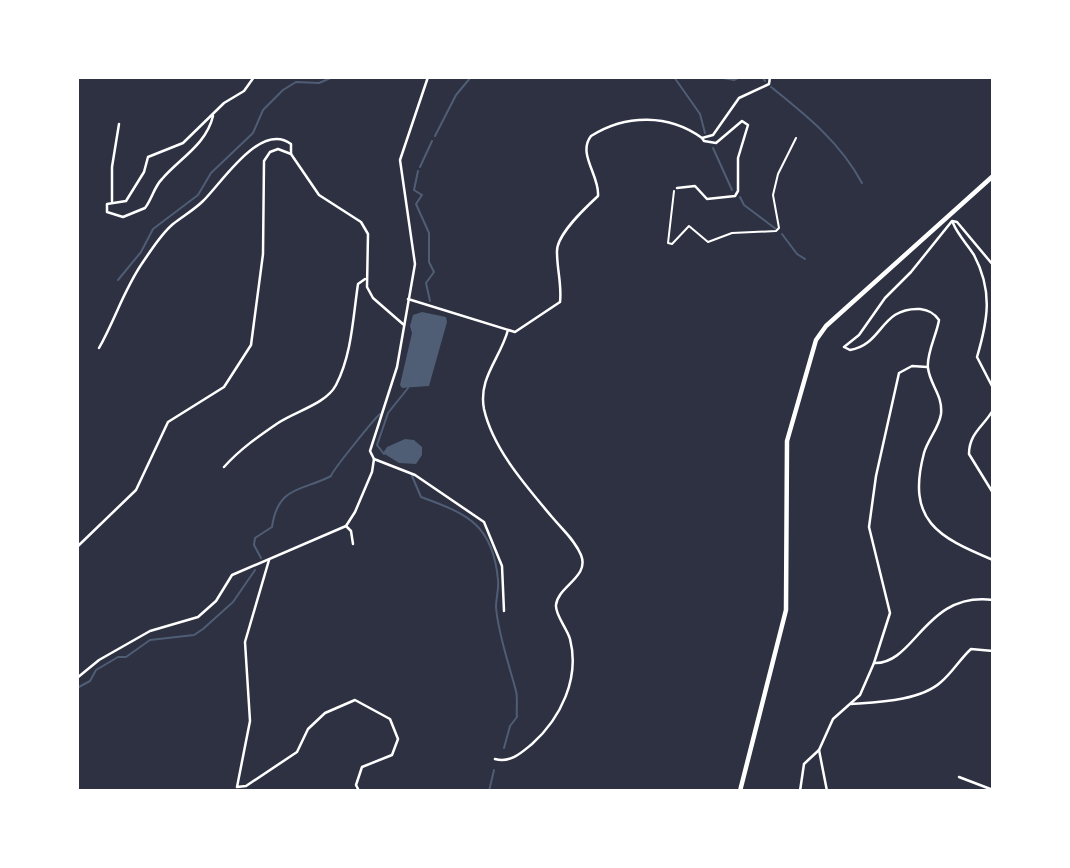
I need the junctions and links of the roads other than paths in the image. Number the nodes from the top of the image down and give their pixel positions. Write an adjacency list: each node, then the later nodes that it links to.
1 (254, 77): 4 (street)
2 (428, 77): 14 (street)
3 (770, 77): 6 (street)
4 (213, 116): 10 (street); 10 (street)
5 (119, 124): 10 (street)
6 (702, 138): 9 (street); 16 (street)
7 (291, 153): 13 (street); 17 (street); 26 (street)
8 (993, 176): 11 (main road)
9 (677, 188)
10 (113, 201)
11 (951, 219): 12 (street); 18 (street); 19 (street); 40 (main road)
12 (993, 265)
13 (365, 279): 15 (street); 22 (street)
14 (408, 299): 15 (street); 16 (street)
15 (404, 326): 21 (street)
16 (509, 331): 36 (street)
17 (99, 348)
18 (928, 367): 28 (street); 32 (street)
19 (993, 388)
20 (993, 410): 23 (street)
21 (374, 459): 24 (street); 30 (street)
22 (224, 467)
23 (993, 493)
24 (346, 526): 25 (street); 27 (street)
25 (353, 544)
26 (77, 547)
27 (269, 560): 33 (street); 39 (street)
28 (993, 560)
29 (993, 600): 32 (street)
30 (504, 611)
31 (993, 651): 34 (street)
32 (874, 663): 34 (street)
33 (77, 678)
34 (849, 704): 35 (street)
35 (819, 750): 41 (street); 42 (street)
36 (495, 759)
37 (959, 777): 38 (street)
38 (993, 790)
39 (359, 791)
40 (740, 791)
41 (800, 791)
42 (827, 791)

